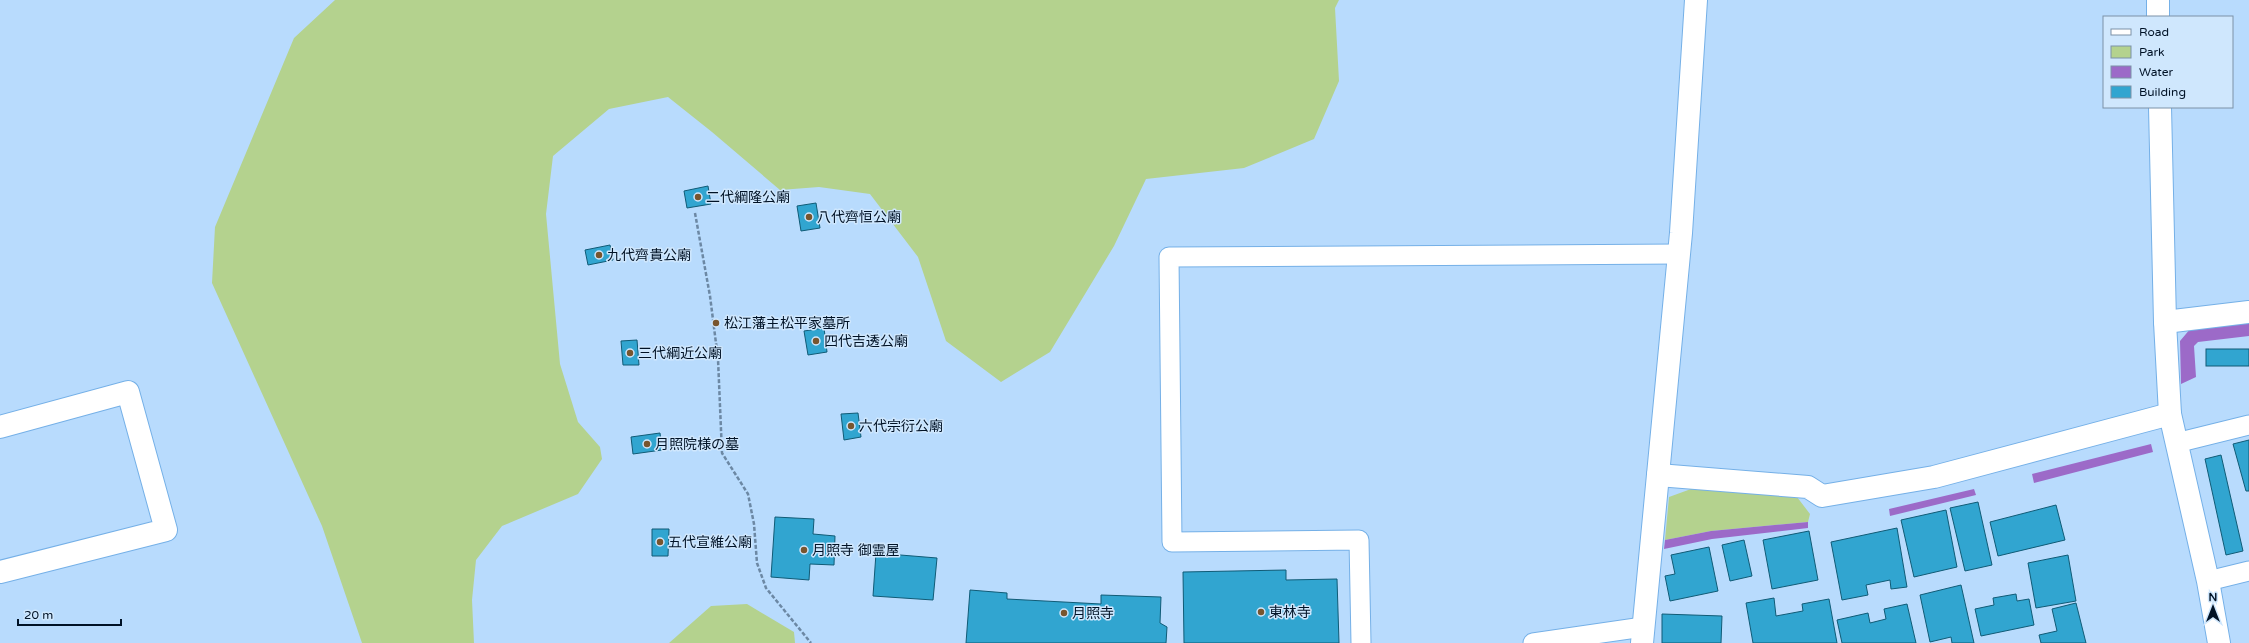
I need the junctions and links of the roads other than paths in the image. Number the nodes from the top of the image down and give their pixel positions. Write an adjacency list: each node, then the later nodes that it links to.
1 (1696, 0): 5 (street)
2 (2158, 0): 3 (street)
3 (2158, 16)
4 (2160, 108): 7 (street)
5 (1679, 254): 12 (street); 17 (lane)
6 (2249, 312): 7 (street)
7 (2165, 322): 8 (street)
8 (2170, 414): 11 (street); 12 (street)
9 (2249, 425): 11 (lane)
10 (0, 427): 14 (street)
11 (2176, 443): 15 (street)
12 (1658, 475): 16 (street)
13 (2249, 571): 15 (lane)
14 (0, 572)
15 (2208, 582): 19 (street)
16 (1643, 635): 18 (lane)
17 (1361, 643)
18 (1533, 643)
19 (2219, 643)

